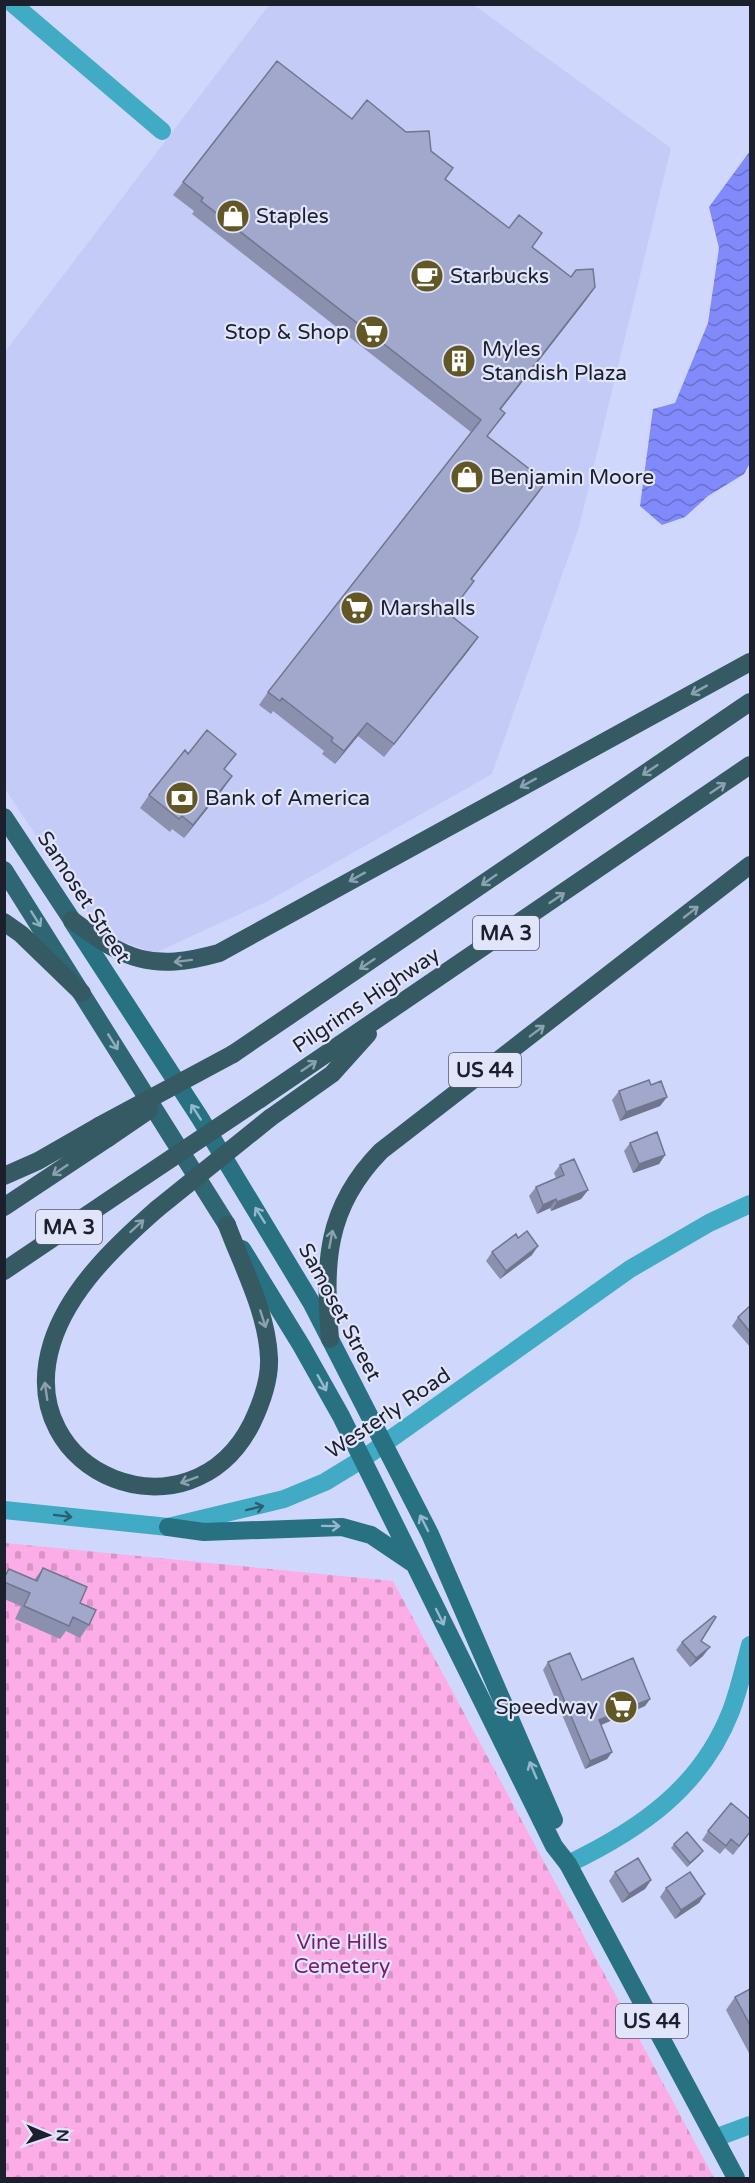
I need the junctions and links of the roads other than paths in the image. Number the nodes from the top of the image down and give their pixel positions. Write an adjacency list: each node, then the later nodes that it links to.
1 (13, 4): 2 (street)
2 (162, 131)
3 (750, 662): 9 (highway, one-way to 9)
4 (750, 702): 13 (highway, Pilgrims Highway, one-way to 13, bridge)
5 (750, 765): 12 (highway, Pilgrims Highway / MA 3, one-way to 5)
6 (4, 817): 9 (highway, Samoset Street)
7 (750, 865): 19 (highway, US 44, one-way to 7)
8 (4, 870): 11 (highway, Samoset Street, one-way to 11)
9 (72, 920): 19 (main road, Samoset Street, one-way to 9)
10 (4, 922): 11 (highway, US 44)
11 (82, 993): 17 (highway, Samoset Street / US 44, one-way to 17)
12 (385, 1015): 17 (highway, one-way to 12, bridge); 18 (highway, Pilgrims Highway / MA 3, one-way to 12, bridge)
13 (104, 1132): 14 (highway); 16 (highway, MA 3, one-way to 16)
14 (4, 1176)
15 (750, 1204): 20 (street, Westerly Road)
16 (4, 1207)
17 (227, 1225): 21 (main road, Samoset Street / US 44, one-way to 21)
18 (4, 1271)
19 (330, 1339): 20 (main road, Samoset Street / US 44)
20 (384, 1444): 21 (street, Westerly Road); 27 (main road, Samoset Street / US 44, one-way to 20)
21 (361, 1460): 23 (street, Westerly Road, one-way to 21); 24 (main road, Samoset Street / US 44)
22 (4, 1510): 23 (street, Westerly Road, one-way to 23)
23 (168, 1527): 24 (main road, one-way to 24)
24 (414, 1565): 27 (main road, Samoset Street / US 44, one-way to 27)
25 (750, 1645): 26 (street)
26 (746, 1681): 27 (street)
27 (568, 1864): 29 (main road, Samoset Street / US 44)
28 (750, 2124): 29 (street)
29 (715, 2138): 30 (main road, Samoset Street / US 44)
30 (736, 2178)

